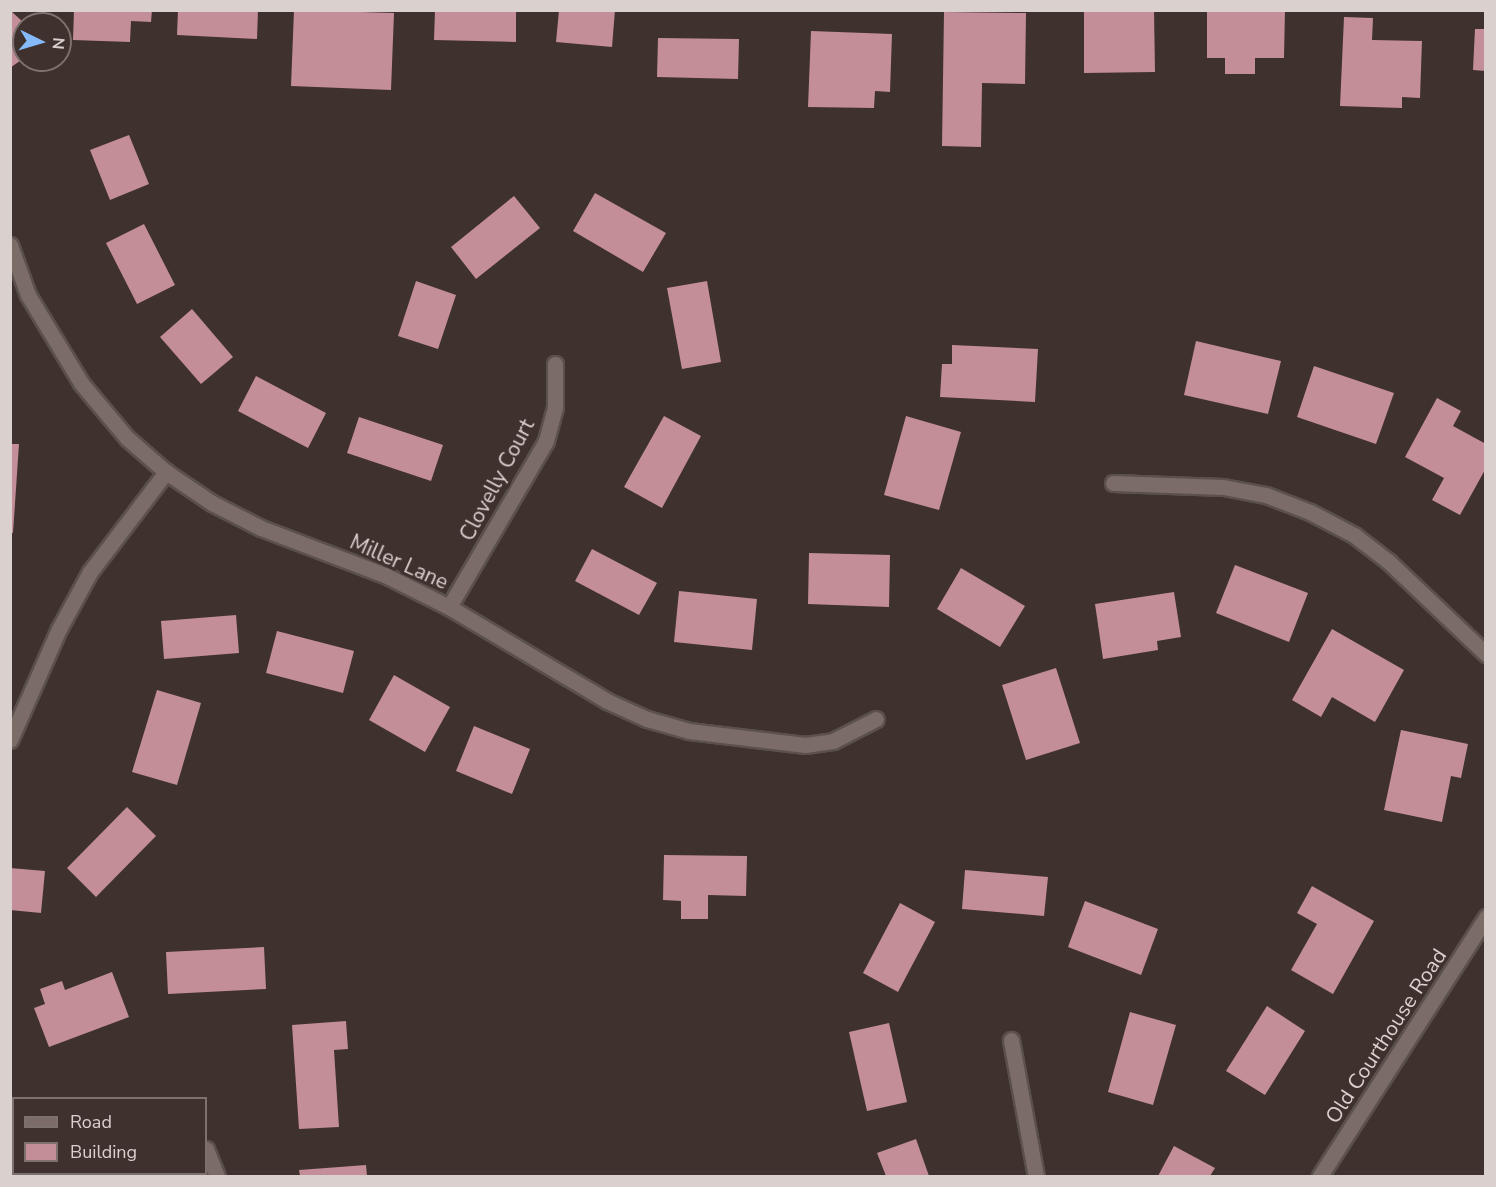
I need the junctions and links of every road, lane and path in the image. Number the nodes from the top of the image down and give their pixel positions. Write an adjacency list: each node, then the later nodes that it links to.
1 (10, 245): 3 (street, Miller Lane)
2 (555, 364): 5 (street, Clovelly Court)
3 (166, 472): 5 (street, Miller Lane); 8 (street)
4 (1113, 483): 6 (street)
5 (449, 607): 7 (street, Miller Lane)
6 (1485, 654)
7 (876, 719)
8 (10, 740)
9 (1485, 917): 14 (street, Old Courthouse Road)
10 (1011, 1040): 13 (street)
11 (207, 1151): 12 (street)
12 (217, 1176)
13 (1036, 1176)
14 (1320, 1176)

